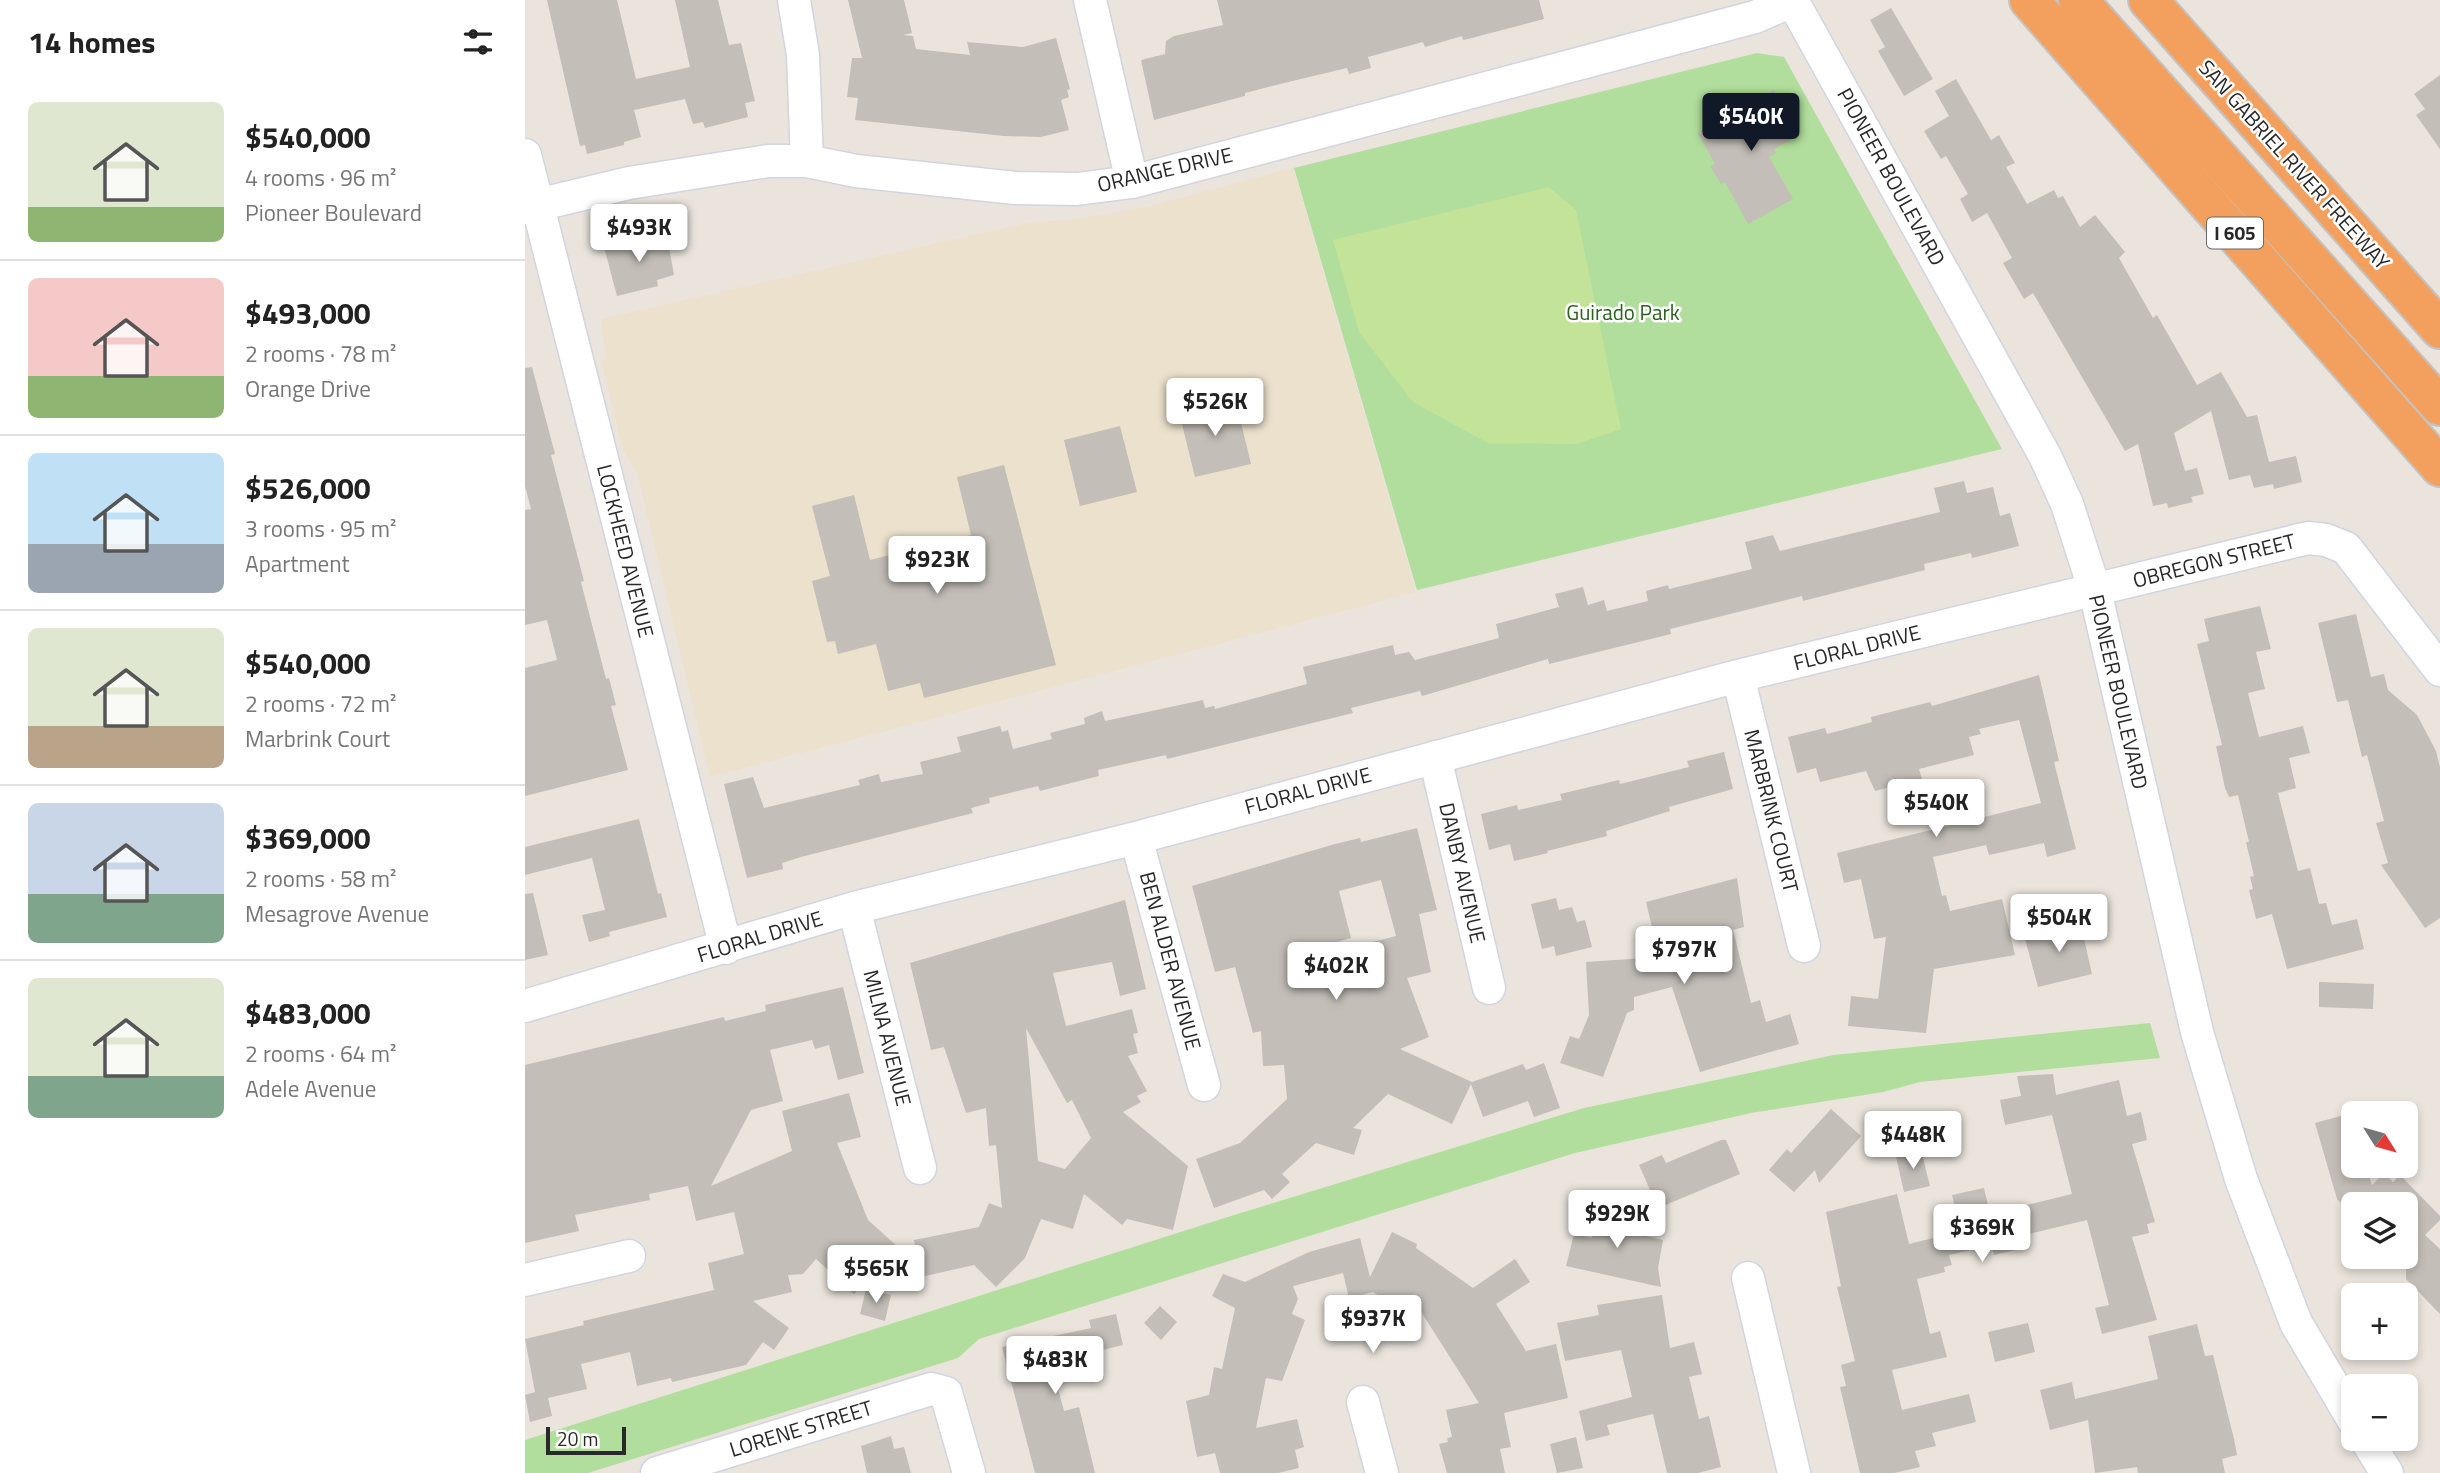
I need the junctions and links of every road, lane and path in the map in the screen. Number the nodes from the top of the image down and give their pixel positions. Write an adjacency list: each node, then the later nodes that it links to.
1 (794, 0): 11 (street)
2 (1090, 0): 12 (street)
3 (1792, 0): 12 (street, ORANGE DRIVE); 18 (street, PIONEER BOULEVARD)
4 (2028, 0): 17 (highway, I 605)
5 (2078, 0): 16 (highway)
6 (2100, 0): 15 (highway)
7 (2148, 0): 9 (highway, SAN GABRIEL RIVER FREEWAY)
8 (2176, 0): 9 (highway)
9 (2260, 127): 14 (highway, SAN GABRIEL RIVER FREEWAY)
10 (525, 155): 13 (street, LOCKHEED AVENUE)
11 (807, 161): 12 (street, ORANGE DRIVE); 13 (street, ORANGE DRIVE)
12 (1132, 182)
13 (531, 207): 25 (street, LOCKHEED AVENUE)
14 (2440, 329)
15 (2440, 383)
16 (2440, 406)
17 (2440, 467)
18 (2095, 591): 19 (street, OBREGON STREET); 20 (street, FLORAL DRIVE); 33 (street, PIONEER BOULEVARD)
19 (2440, 670)
20 (1738, 676): 21 (street, FLORAL DRIVE); 24 (street, MARBRINK COURT)
21 (1435, 757): 22 (street, FLORAL DRIVE); 26 (street, DANBY AVENUE)
22 (1136, 838): 23 (street, FLORAL DRIVE); 28 (street, BEN ALDER AVENUE)
23 (854, 908): 25 (street, FLORAL DRIVE); 29 (street, MILNA AVENUE)
24 (1804, 946)
25 (726, 948): 27 (street, FLORAL DRIVE)
26 (1489, 988)
27 (525, 1006)
28 (1204, 1085)
29 (920, 1168)
30 (629, 1256): 32 (street)
31 (1748, 1278): 39 (street)
32 (525, 1280)
33 (2341, 1399)
34 (1363, 1402): 38 (street)
35 (2373, 1451): 40 (street)
36 (657, 1473): 37 (street, LORENE STREET)
37 (969, 1473)
38 (1382, 1473)
39 (1794, 1473)
40 (2387, 1473)

